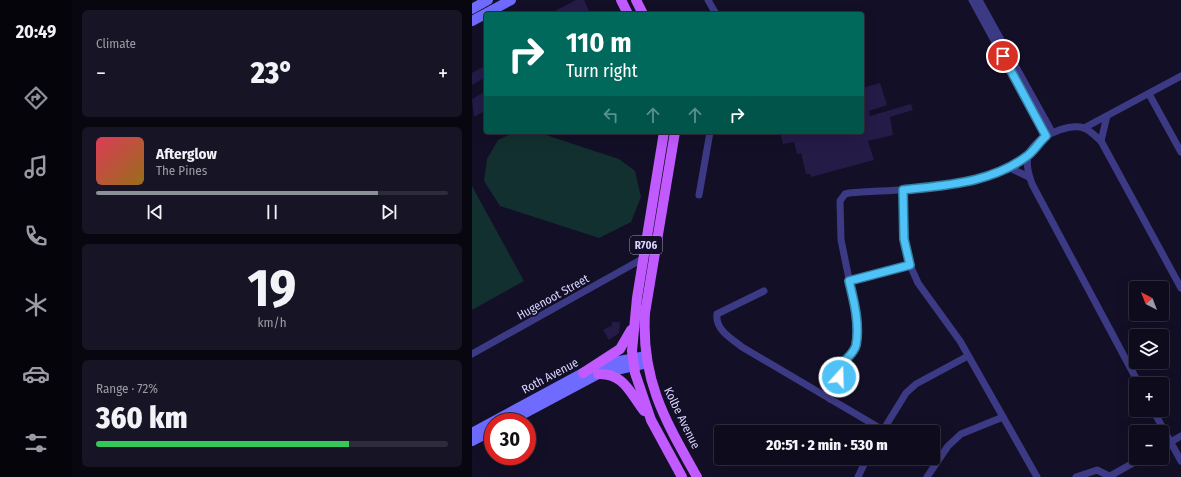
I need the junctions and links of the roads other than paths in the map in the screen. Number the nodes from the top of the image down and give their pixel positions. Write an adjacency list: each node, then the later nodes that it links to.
1 (488, 0): 9 (street)
2 (511, 0): 8 (street)
3 (621, 0): 11 (main road)
4 (636, 0): 12 (main road)
5 (708, 0): 13 (street)
6 (972, 0): 23 (street)
7 (979, 0): 23 (street)
8 (498, 3): 10 (street)
9 (475, 5)
10 (485, 12)
11 (627, 12)
12 (642, 12)
13 (715, 12)
14 (484, 13): 15 (street)
15 (472, 21)
16 (1181, 76): 17 (street)
17 (1149, 94): 18 (street); 25 (street)
18 (1107, 116): 19 (street); 24 (street)
19 (1084, 128): 23 (street); 24 (street)
20 (664, 134): 31 (main road, R706)
21 (675, 134): 39 (main road, Kolbe Avenue / R706)
22 (710, 134): 30 (street)
23 (1049, 134): 26 (street)
24 (1101, 141): 34 (street)
25 (1181, 152)
26 (1028, 156): 27 (street); 28 (street)
27 (1008, 167): 28 (street); 29 (street)
28 (1029, 177): 43 (street)
29 (903, 190): 32 (street); 33 (street)
30 (699, 195)
31 (644, 258): 36 (main road, R706); 37 (street, Hugenoot Street)
32 (910, 265): 33 (street); 38 (street)
33 (849, 281): 44 (street)
34 (1181, 288)
35 (764, 291): 44 (street)
36 (633, 325): 40 (main road, R706); 41 (main road)
37 (472, 354)
38 (968, 356): 46 (street); 50 (street)
39 (646, 359): 40 (street, Roth Avenue); 61 (main road, Kolbe Avenue / R706)
40 (633, 362): 41 (street, Roth Avenue); 42 (street, Roth Avenue); 48 (main road, R706)
41 (583, 373): 51 (street, Roth Avenue)
42 (598, 374): 45 (street, Roth Avenue); 48 (main road)
43 (1135, 377)
44 (830, 399): 49 (street)
45 (525, 413)
46 (1003, 417): 63 (street); 64 (street)
47 (1157, 417): 55 (street)
48 (651, 420): 60 (main road, R706)
49 (872, 425)
50 (886, 425)
51 (472, 433)
52 (484, 435): 54 (street)
53 (1181, 436): 55 (street)
54 (472, 441)
55 (1171, 442): 56 (street)
56 (1181, 461)
57 (864, 465): 62 (street)
58 (1130, 465): 59 (street)
59 (1110, 476): 65 (street)
60 (682, 477)
61 (697, 477)
62 (858, 477)
63 (927, 477)
64 (1037, 477)
65 (1076, 477)

